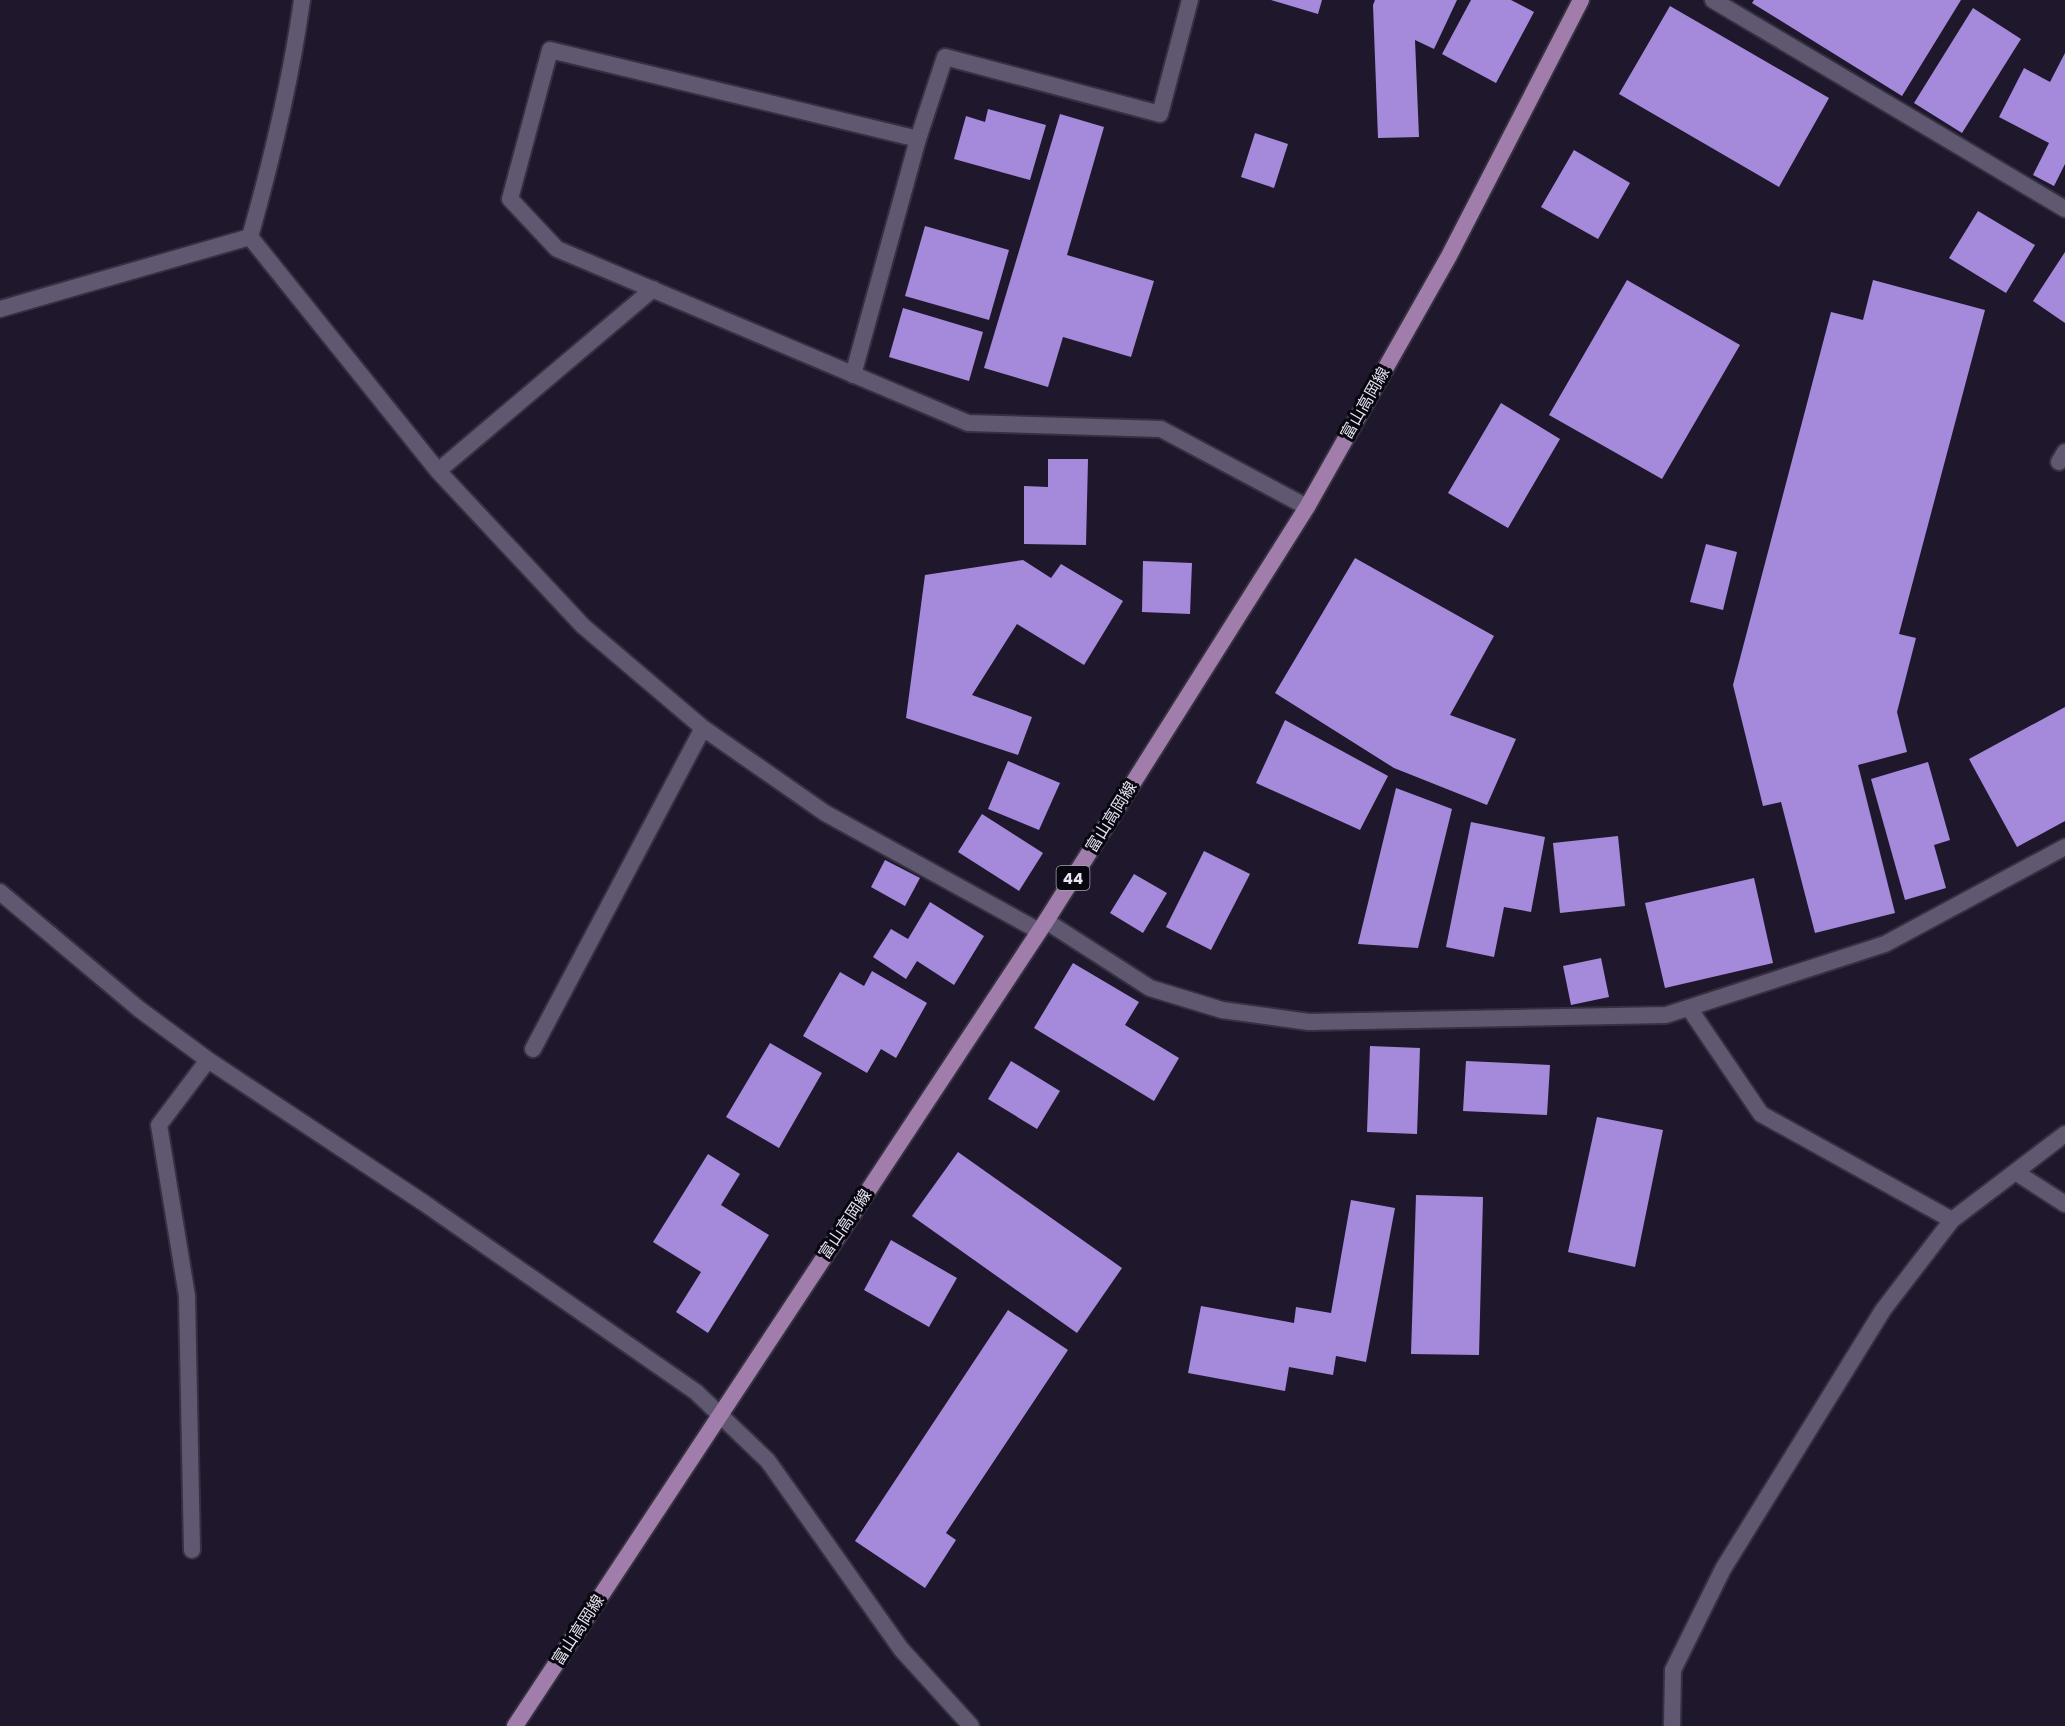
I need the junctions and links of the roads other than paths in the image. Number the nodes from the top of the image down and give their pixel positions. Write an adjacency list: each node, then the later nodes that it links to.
1 (302, 0): 7 (street)
2 (1190, 0): 5 (street)
3 (1581, 0): 12 (main road, 富山高岡線 / 44)
4 (1713, 0): 6 (street)
5 (918, 139): 8 (street); 10 (street)
6 (2065, 208)
7 (250, 237): 9 (street); 11 (street)
8 (653, 289): 10 (street); 11 (street)
9 (0, 309)
10 (853, 375): 12 (street)
11 (438, 471): 13 (street)
12 (1307, 507): 16 (main road, 富山高岡線 / 44)
13 (703, 728): 16 (street); 18 (street)
14 (2065, 847): 17 (street)
15 (0, 892): 19 (street)
16 (1043, 926): 17 (street); 24 (main road, 富山高岡線 / 44)
17 (1689, 1008): 23 (street)
18 (533, 1049)
19 (208, 1060): 24 (street); 25 (street)
20 (2065, 1134): 21 (street)
21 (2017, 1173): 22 (street); 23 (street)
22 (2065, 1204)
23 (1952, 1220): 28 (street)
24 (720, 1416): 26 (main road, 富山高岡線 / 44); 27 (street)
25 (192, 1550)
26 (515, 1726)
27 (971, 1726)
28 (1672, 1726)

